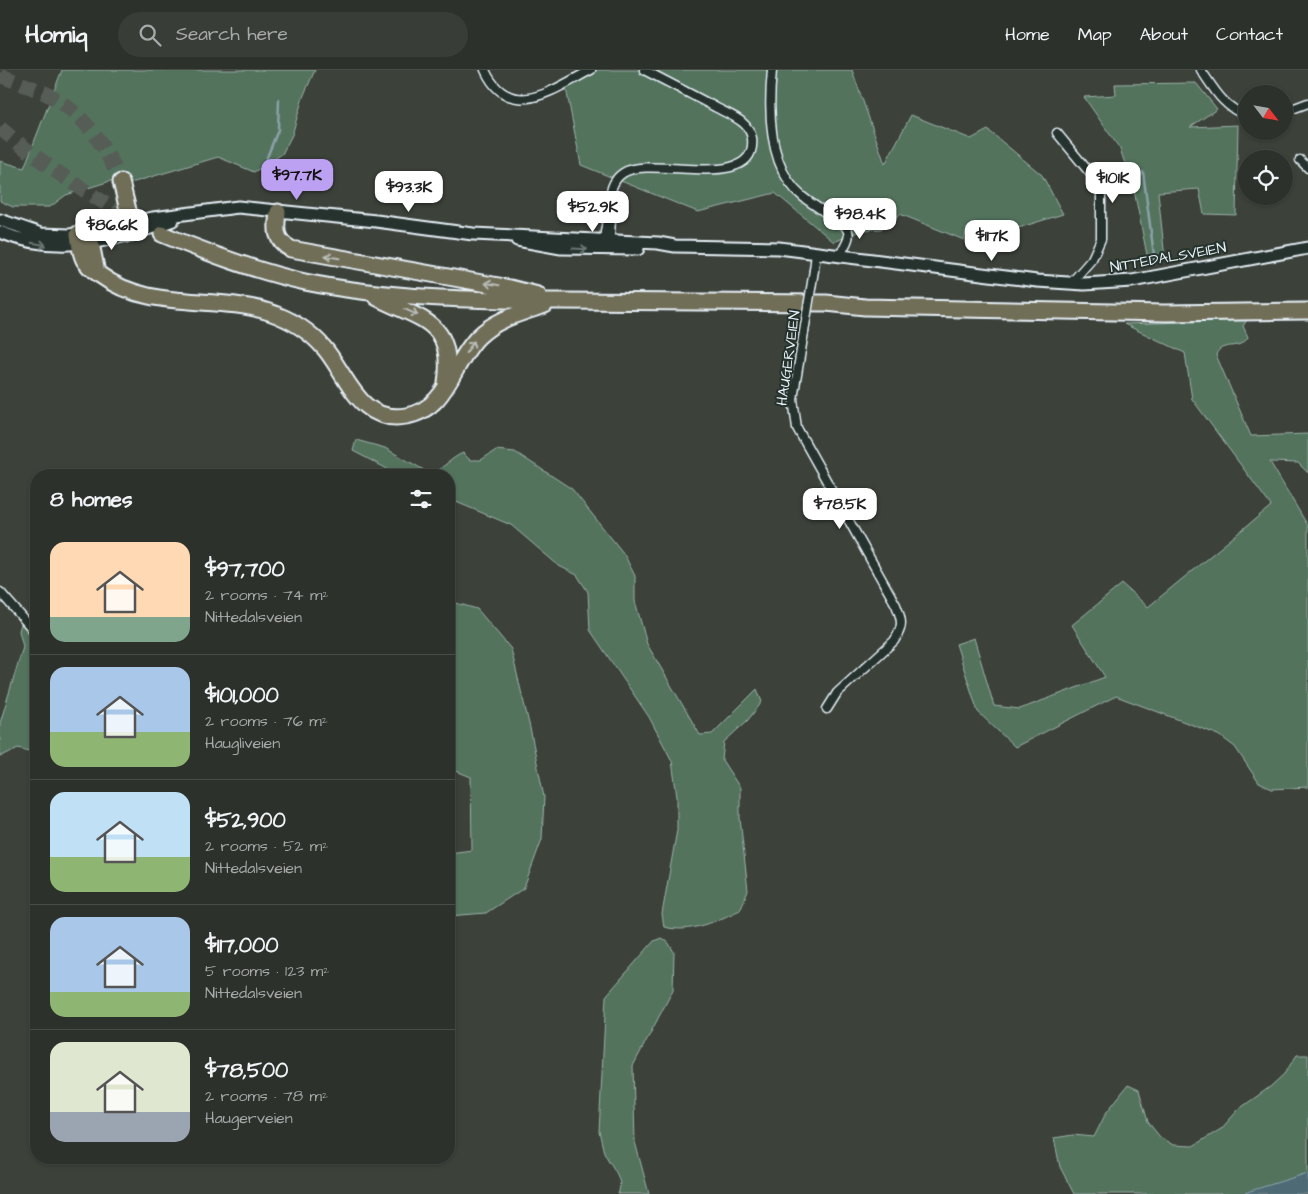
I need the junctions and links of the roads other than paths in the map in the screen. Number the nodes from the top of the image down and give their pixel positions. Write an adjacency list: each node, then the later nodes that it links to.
1 (485, 70): 2 (street)
2 (591, 70)
3 (644, 70): 19 (street)
4 (772, 70): 22 (street)
5 (1201, 70): 8 (street)
6 (1308, 103): 7 (street)
7 (1293, 109)
8 (1238, 112)
9 (1057, 132): 23 (street)
10 (1300, 160): 11 (street)
11 (1308, 168)
12 (121, 182): 15 (highway)
13 (278, 212): 15 (main road, NITTEDALSVEIEN); 19 (main road, NITTEDALSVEIEN); 25 (highway, one-way to 13)
14 (0, 220): 18 (main road, NITTEDALSVEIEN)
15 (129, 228): 18 (main road, NITTEDALSVEIEN)
16 (0, 232): 18 (main road, NITTEDALSVEIEN, one-way to 18)
17 (162, 234): 24 (highway)
18 (83, 240): 29 (highway)
19 (607, 243): 21 (main road, NITTEDALSVEIEN)
20 (1308, 248): 23 (main road, NITTEDALSVEIEN)
21 (816, 253): 22 (main road, NITTEDALSVEIEN); 32 (street, HAUGERVEIEN, bridge)
22 (840, 256): 23 (main road, NITTEDALSVEIEN)
23 (1071, 284)
24 (367, 292): 25 (highway); 29 (highway, one-way to 29)
25 (556, 301): 26 (highway); 29 (highway, one-way to 25)
26 (826, 304): 27 (highway); 28 (highway)
27 (1308, 304)
28 (1308, 312)
29 (445, 389)
30 (0, 592): 31 (street)
31 (30, 626)
32 (827, 709)

